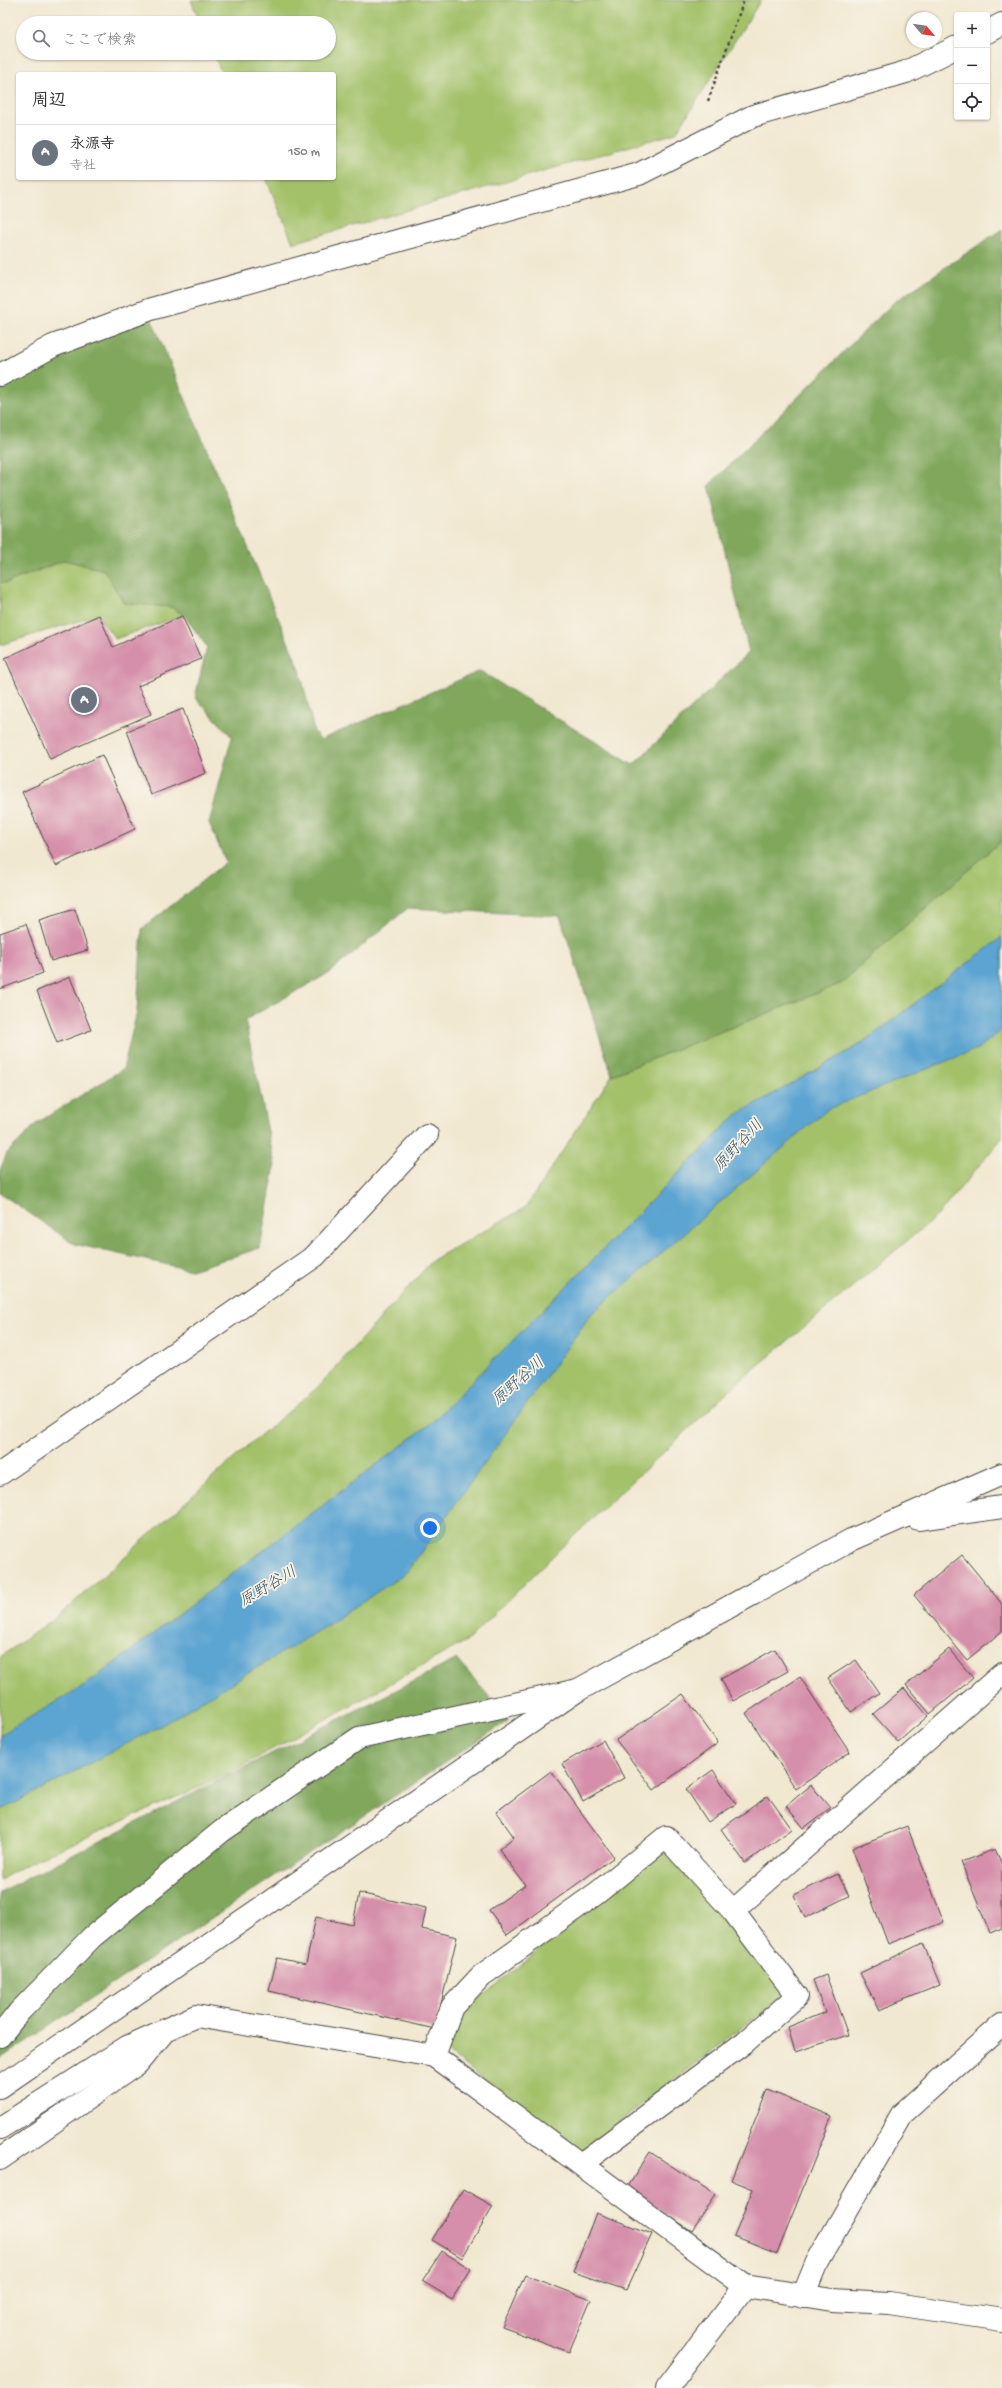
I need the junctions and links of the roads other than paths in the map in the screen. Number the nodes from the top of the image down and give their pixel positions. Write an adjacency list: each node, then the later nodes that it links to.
1 (1002, 24): 2 (street)
2 (990, 30)
3 (955, 48): 4 (street)
4 (0, 375)
5 (427, 1135): 6 (street)
6 (31, 1452): 7 (street); 8 (street)
7 (0, 1463)
8 (0, 1474)
9 (1002, 1474): 11 (street)
10 (1002, 1507): 11 (street)
11 (889, 1524): 13 (street)
12 (1002, 1674): 14 (street)
13 (578, 1690): 17 (street); 19 (street)
14 (733, 1911): 18 (street); 22 (street)
15 (1002, 2024): 24 (street)
16 (167, 2029): 18 (street); 20 (street); 21 (street)
17 (0, 2036)
18 (434, 2056): 22 (street)
19 (0, 2087)
20 (0, 2128)
21 (0, 2159)
22 (581, 2164): 23 (street)
23 (745, 2286): 24 (street); 26 (street)
24 (803, 2296): 25 (street)
25 (1002, 2320)
26 (667, 2388)

